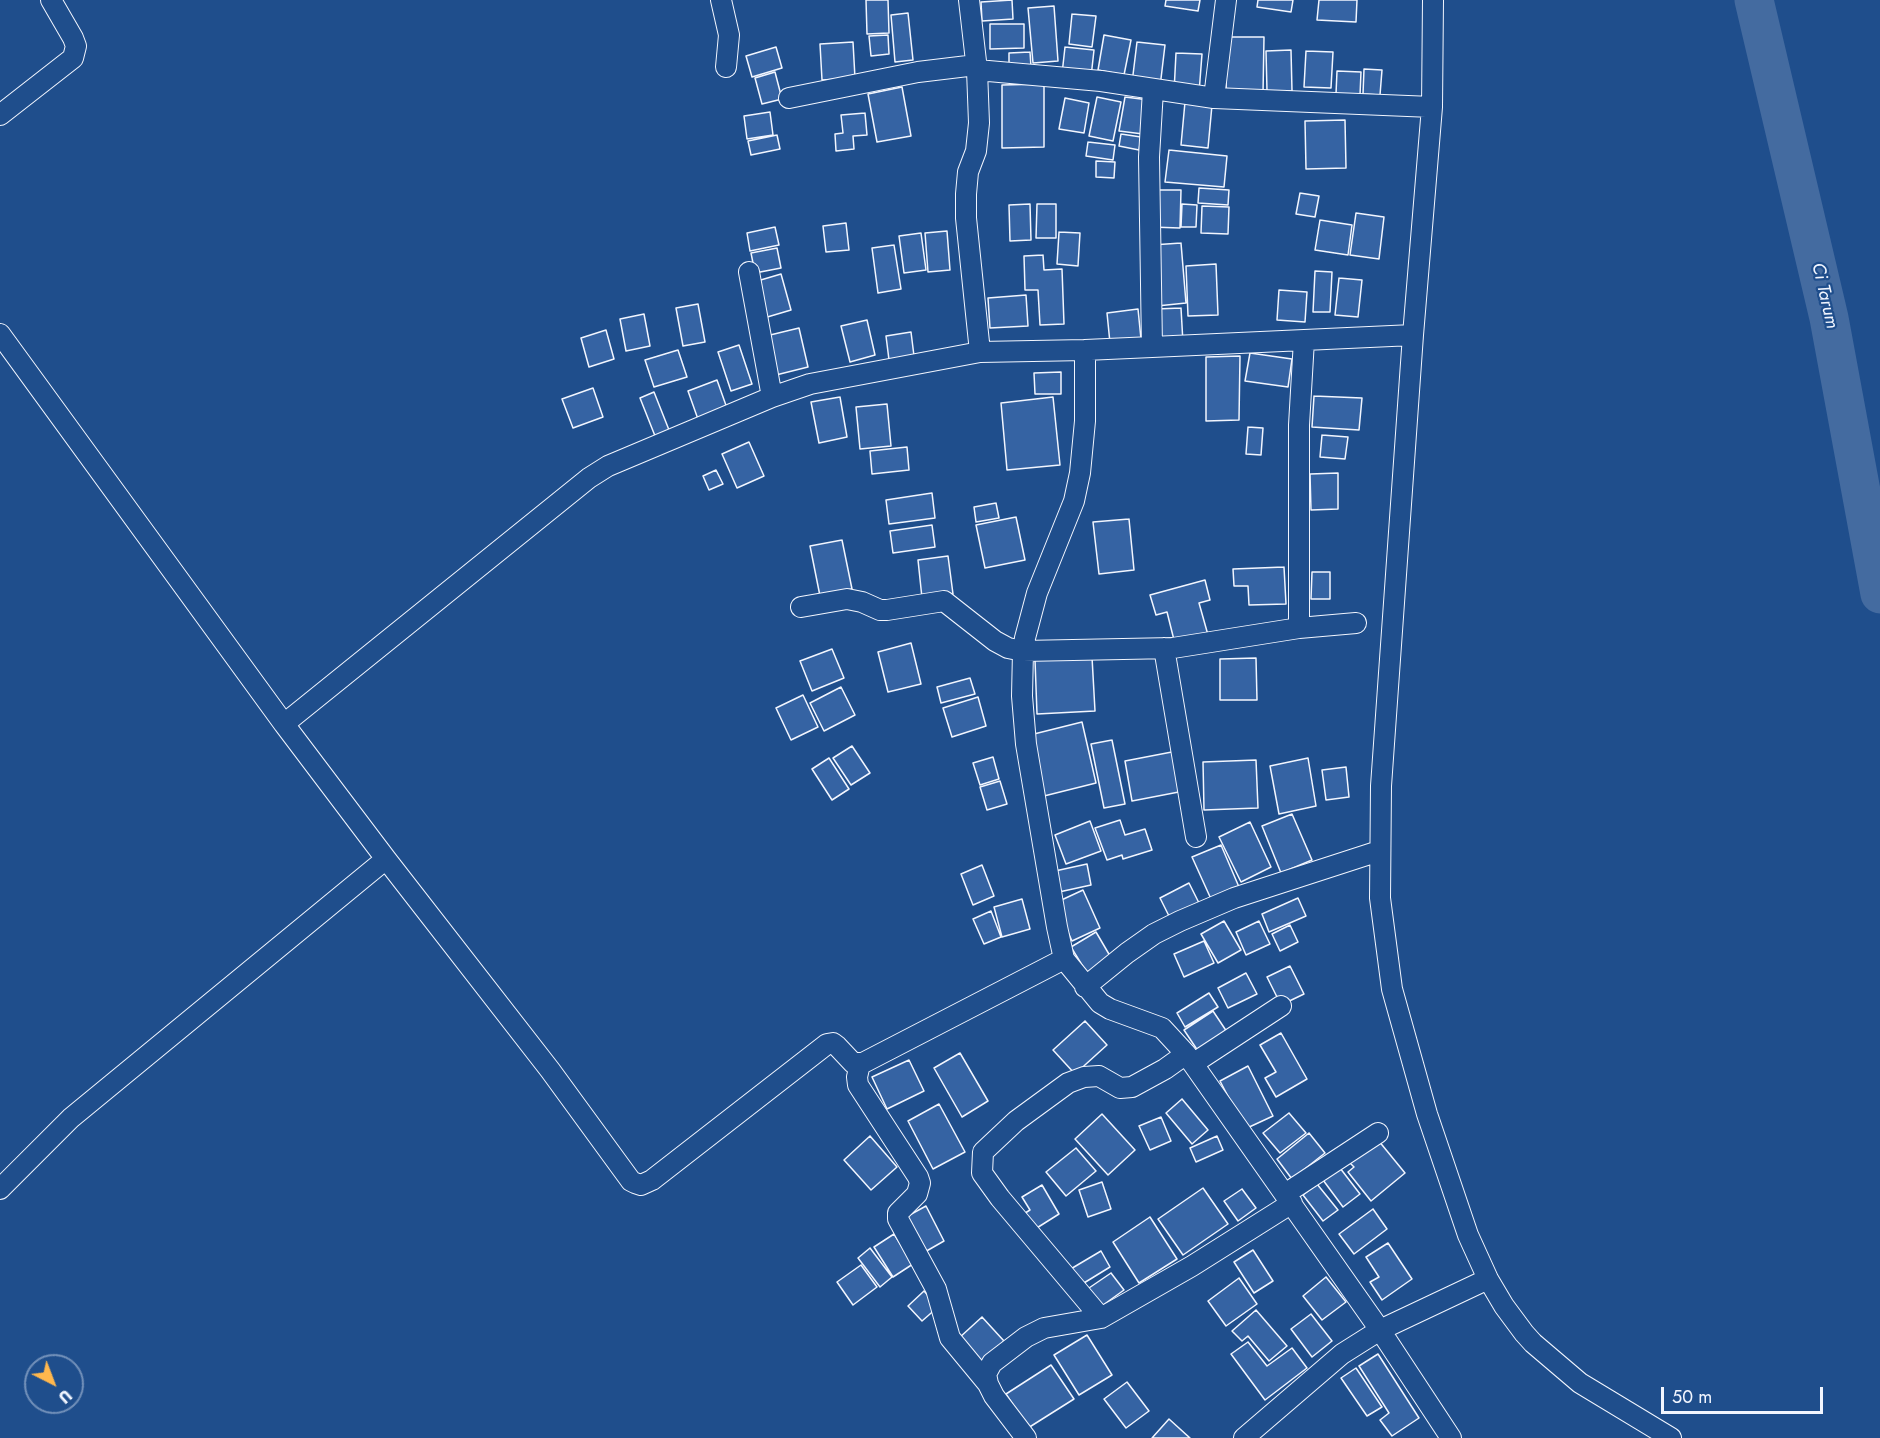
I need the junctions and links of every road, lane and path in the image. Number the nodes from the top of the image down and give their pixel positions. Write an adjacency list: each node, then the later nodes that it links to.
1 (51, 0): 12 (street)
2 (721, 0): 6 (street)
3 (969, 0): 7 (street)
4 (1226, 0): 9 (street)
5 (1433, 0): 11 (street)
6 (726, 67)
7 (977, 67): 8 (street); 10 (street); 19 (street)
8 (1153, 90): 9 (street); 17 (street)
9 (1214, 98): 11 (street)
10 (789, 99)
11 (1432, 107): 15 (street)
12 (0, 115)
13 (749, 272): 20 (street)
14 (0, 334): 26 (street)
15 (1413, 335): 16 (street); 28 (street)
16 (1304, 340): 17 (street); 23 (street)
17 (1152, 347): 18 (street)
18 (1086, 351): 19 (street); 25 (street)
19 (980, 352): 20 (street)
20 (772, 397): 26 (street)
21 (801, 607): 25 (street)
22 (1356, 622): 23 (street)
23 (1299, 628): 24 (street)
24 (1164, 648): 25 (street); 27 (street)
25 (1023, 651): 30 (street)
26 (284, 724): 29 (street)
27 (1196, 837)
28 (1379, 851): 31 (street); 38 (street)
29 (386, 859): 34 (street); 36 (street)
30 (1064, 958): 31 (street); 34 (street)
31 (1085, 987): 33 (street)
32 (1281, 1006): 33 (street)
33 (1190, 1058): 37 (street); 39 (street)
34 (860, 1064): 41 (street)
35 (1378, 1133): 37 (street)
36 (0, 1189)
37 (1289, 1198): 39 (street); 40 (street)
38 (1488, 1279): 40 (street); 45 (street)
39 (1101, 1318): 41 (street)
40 (1380, 1330): 43 (street); 44 (street)
41 (988, 1384): 42 (street)
42 (1026, 1438)
43 (1244, 1438)
44 (1451, 1438)
45 (1671, 1438)

